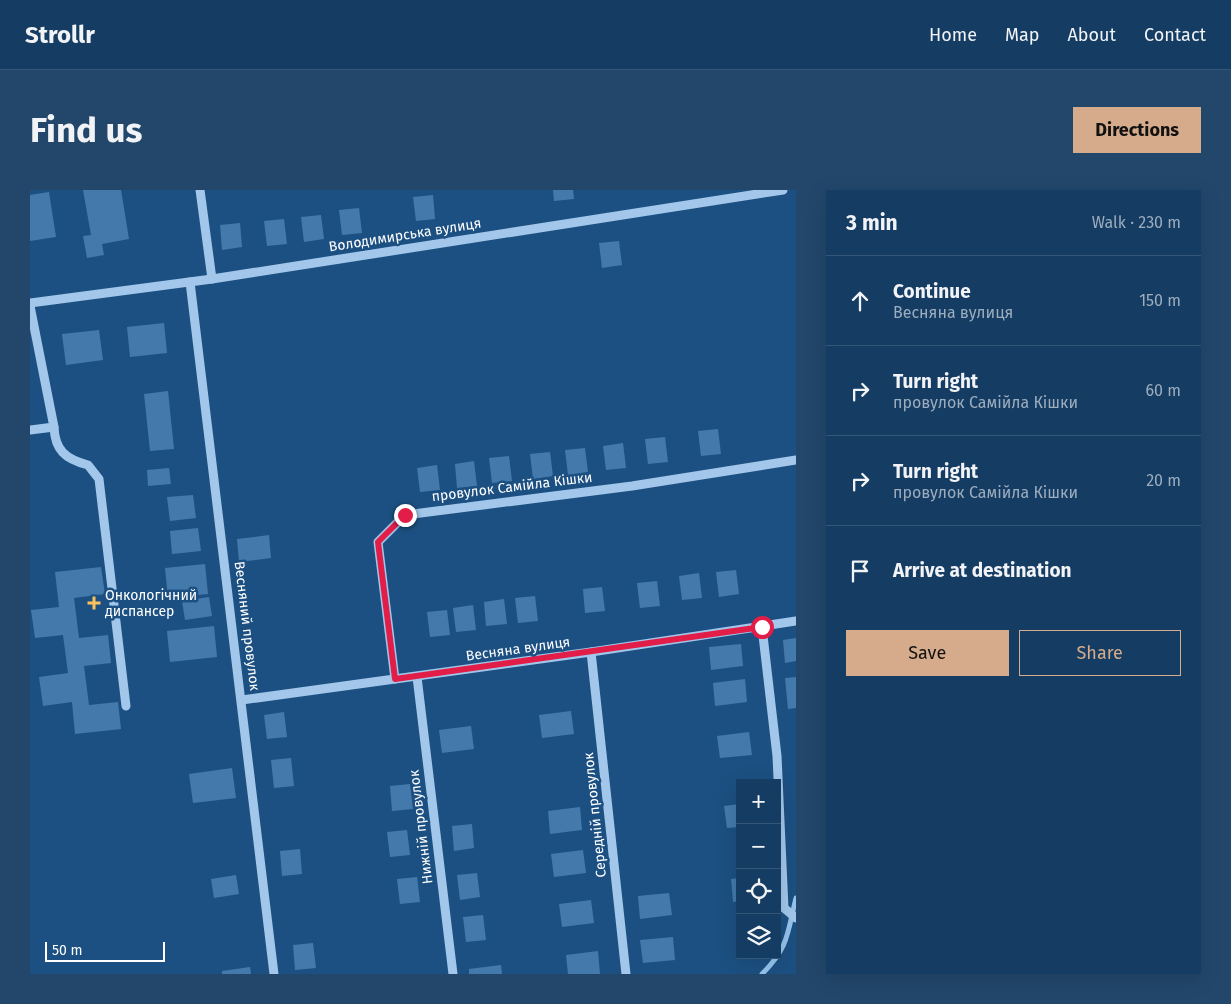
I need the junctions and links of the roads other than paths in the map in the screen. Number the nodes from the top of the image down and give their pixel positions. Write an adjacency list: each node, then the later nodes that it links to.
1 (200, 190): 3 (street)
2 (783, 190): 3 (street, Володимирська вулиця)
3 (212, 279): 4 (street, Володимирська вулиця)
4 (190, 282): 5 (street, Володимирська вулиця); 14 (street, Весняний провулок)
5 (30, 304): 6 (street)
6 (54, 426): 7 (street); 15 (street)
7 (30, 430)
8 (796, 460): 13 (street, провулок Самійла Кішки)
9 (796, 621): 10 (street, Весняна вулиця)
10 (762, 627): 11 (street, Весняна вулиця); 16 (street)
11 (591, 652): 12 (street, Весняна вулиця); 19 (street, Середній провулок)
12 (417, 676): 13 (street, Весняна вулиця); 18 (street, Нижній провулок)
13 (395, 679): 14 (street, Весняна вулиця)
14 (242, 700): 17 (street, Весняний провулок)
15 (126, 706)
16 (796, 918)
17 (274, 974)
18 (453, 974)
19 (626, 974)

